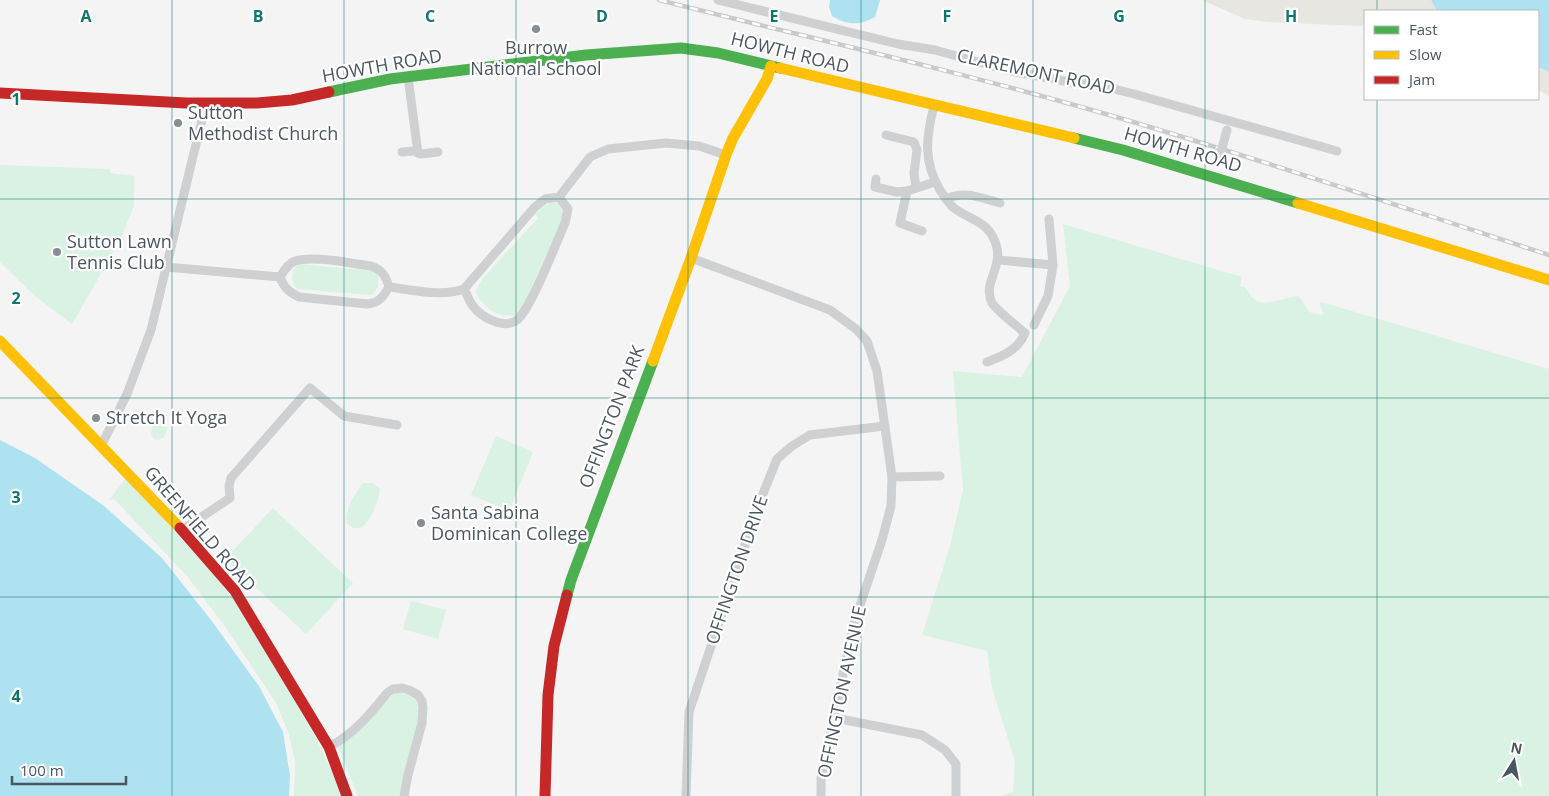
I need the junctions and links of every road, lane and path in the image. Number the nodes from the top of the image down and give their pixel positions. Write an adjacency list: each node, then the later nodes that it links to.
1 (718, 0): 7 (street, CLAREMONT ROAD)
2 (771, 66): 3 (main road, HOWTH ROAD); 6 (main road, HOWTH ROAD); 13 (main road, OFFINGTON PARK)
3 (408, 77): 5 (main road, HOWTH ROAD); 12 (street)
4 (0, 93): 5 (main road, HOWTH ROAD)
5 (206, 103): 27 (street)
6 (934, 106): 14 (main road, HOWTH ROAD); 16 (street)
7 (1229, 126): 9 (street, CLAREMONT ROAD); 14 (street, bridge)
8 (886, 135): 17 (street)
9 (1337, 151)
10 (402, 152): 12 (street)
11 (438, 152): 12 (street)
12 (418, 153)
13 (726, 155): 19 (street); 24 (main road, OFFINGTON PARK)
14 (1213, 177): 29 (main road, HOWTH ROAD)
15 (876, 179): 18 (street)
16 (935, 182): 17 (street); 20 (street)
17 (916, 188): 18 (street)
18 (907, 191): 23 (street)
19 (559, 196): 31 (street); 31 (street)
20 (946, 199): 21 (street); 25 (street)
21 (1000, 203)
22 (1049, 219): 26 (street)
23 (922, 231)
24 (691, 258): 36 (street, OFFINGTON AVENUE); 45 (main road, OFFINGTON PARK)
25 (998, 260): 26 (street); 34 (street)
26 (1053, 265): 32 (street)
27 (166, 267): 28 (street); 37 (street)
28 (280, 277): 30 (street); 30 (street)
29 (1549, 280)
30 (389, 287): 31 (street)
31 (464, 288)
32 (1034, 325)
33 (0, 341): 37 (main road, GREENFIELD ROAD)
34 (987, 362)
35 (397, 424): 40 (street)
36 (885, 426): 39 (street, OFFINGTON AVENUE); 46 (street, OFFINGTON DRIVE)
37 (101, 446): 40 (main road, GREENFIELD ROAD)
38 (940, 476): 39 (street)
39 (892, 478): 41 (street, OFFINGTON AVENUE)
40 (182, 530): 42 (main road, GREENFIELD ROAD)
41 (835, 718): 47 (street, OFFINGTON AVENUE); 48 (street)
42 (329, 747): 43 (main road, GREENFIELD ROAD); 44 (street)
43 (348, 796)
44 (404, 796)
45 (545, 796)
46 (686, 796)
47 (821, 796)
48 (956, 796)

